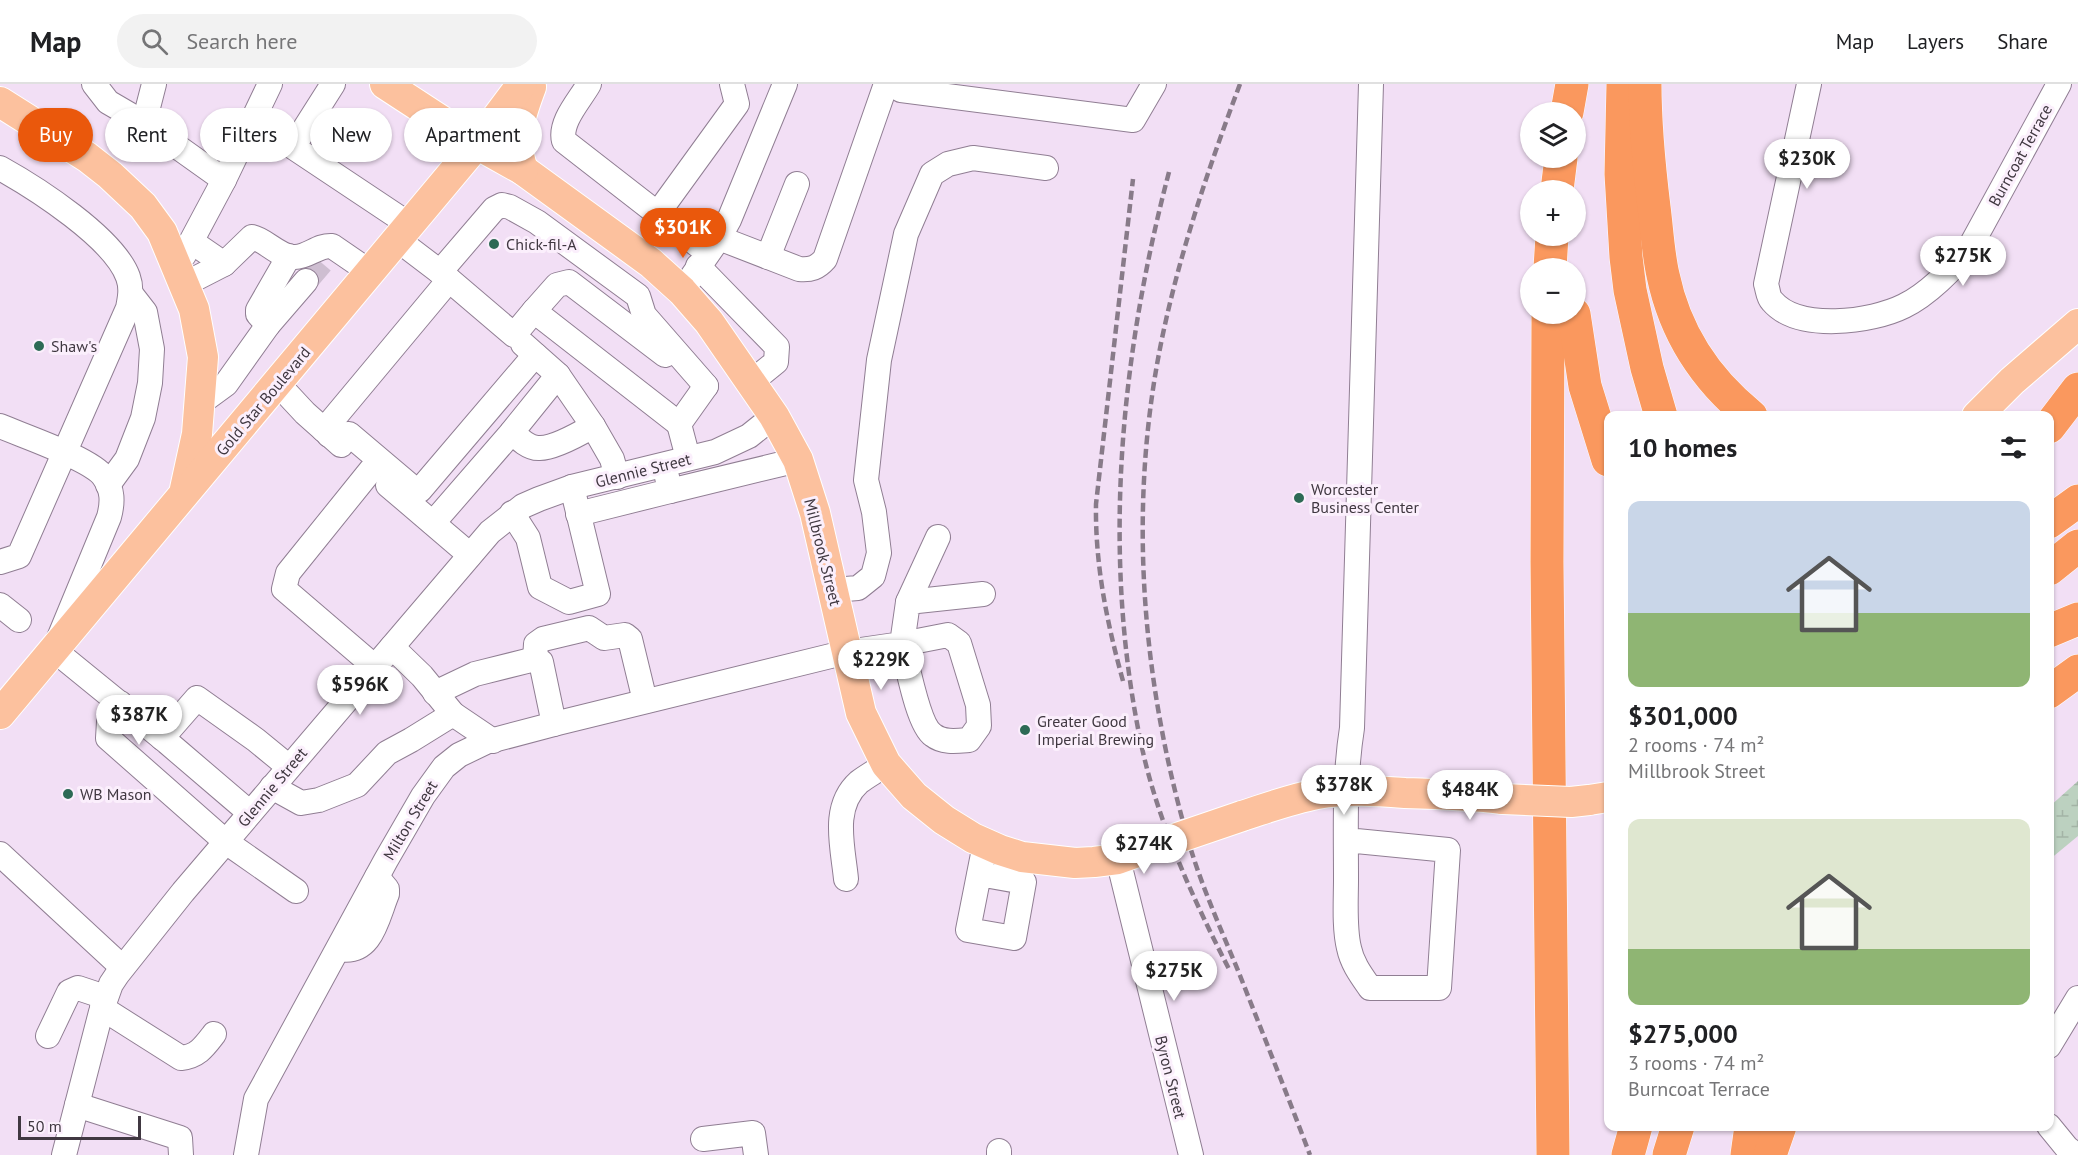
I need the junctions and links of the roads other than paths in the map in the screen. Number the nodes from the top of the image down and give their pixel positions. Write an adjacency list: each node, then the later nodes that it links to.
1 (94, 84): 20 (street)
2 (154, 84): 21 (street)
3 (270, 84): 31 (street)
4 (333, 84): 35 (street)
5 (386, 84): 22 (main road, Millbrook Street)
6 (522, 84): 23 (main road, Gold Star Boulevard)
7 (532, 84): 30 (main road)
8 (589, 84): 34 (street)
9 (732, 84): 34 (street)
10 (785, 84): 25 (street)
11 (885, 84): 39 (street)
12 (891, 84): 13 (street)
13 (1154, 84)
14 (1371, 84): 116 (street)
15 (1623, 84): 60 (highway)
16 (1645, 84): 61 (highway)
17 (1809, 84): 18 (street, Burncoat Terrace)
18 (2059, 84)
19 (0, 102): 42 (main road)
20 (118, 108)
21 (148, 108)
22 (422, 108)
23 (504, 108)
24 (188, 154): 31 (street)
25 (754, 160): 33 (street); 37 (street)
26 (462, 162): 35 (main road, Gold Star Boulevard)
27 (510, 162): 30 (main road, Millbrook Street)
28 (0, 168): 46 (street)
29 (1046, 168): 93 (street)
30 (524, 170): 45 (main road, Millbrook Street)
31 (224, 180): 36 (street)
32 (797, 184): 39 (street)
33 (719, 198)
34 (658, 213): 37 (street)
35 (404, 232): 41 (main road, Gold Star Boulevard); 43 (street)
36 (192, 242): 40 (street); 42 (street)
37 (709, 252): 39 (street); 45 (street); 55 (street)
38 (289, 256): 40 (street); 41 (street); 51 (street)
39 (768, 257)
40 (224, 264): 42 (street)
41 (370, 272): 56 (main road, Gold Star Boulevard)
42 (181, 276): 59 (main road)
43 (444, 276): 52 (street); 57 (street); 69 (street)
44 (306, 282): 51 (street)
45 (682, 291): 55 (main road, Millbrook Street)
46 (131, 294): 73 (street); 79 (street)
47 (534, 311): 52 (street); 57 (street); 65 (street)
48 (1548, 324): 145 (highway)
49 (1576, 324): 72 (highway)
50 (2078, 324): 62 (main road)
51 (268, 325): 59 (street)
52 (514, 335): 53 (street)
53 (535, 355): 54 (street); 69 (street)
54 (558, 375): 67 (street); 70 (street)
55 (750, 383): 63 (main road, Millbrook Street)
56 (278, 384): 69 (street); 82 (main road, Gold Star Boulevard)
57 (706, 386): 65 (street)
58 (2078, 389): 64 (highway)
59 (200, 403): 82 (main road)
60 (1660, 411)
61 (1745, 411)
62 (1982, 411)
63 (774, 416): 74 (street, Glennie Street); 75 (main road, Millbrook Street)
64 (2054, 420)
65 (679, 424): 74 (street)
66 (0, 426): 73 (street)
67 (593, 426): 70 (street); 78 (street)
68 (2078, 427): 71 (highway)
69 (327, 432): 77 (street)
70 (512, 432): 87 (street)
71 (2054, 437)
72 (1604, 447)
73 (64, 453): 79 (street); 91 (street)
74 (688, 458): 76 (street, Glennie Street)
75 (798, 460): 81 (street); 93 (main road, Millbrook Street)
76 (664, 465): 78 (street, Glennie Street); 81 (street)
77 (371, 470): 87 (street); 102 (street)
78 (617, 477): 80 (street, Glennie Street)
79 (108, 485): 99 (street)
80 (572, 487): 84 (street, Glennie Street); 85 (street)
81 (670, 491): 85 (street)
82 (183, 498): 99 (main road, Gold Star Boulevard)
83 (2078, 501): 86 (highway)
84 (512, 513): 85 (street); 90 (street, Glennie Street)
85 (578, 514)
86 (2054, 518)
87 (433, 523): 90 (street)
88 (938, 537): 95 (street)
89 (2078, 546): 92 (highway)
90 (470, 555): 98 (street, Glennie Street)
91 (0, 562)
92 (2054, 565)
93 (833, 590): 100 (main road, Millbrook Street)
94 (982, 594): 95 (street)
95 (908, 602): 100 (street, Milton Street)
96 (0, 604): 97 (street)
97 (19, 620)
98 (392, 647): 102 (street, Glennie Street); 105 (street)
99 (54, 650): 107 (street); 108 (main road, Gold Star Boulevard)
100 (847, 652): 106 (street, Milton Street); 113 (main road, Millbrook Street)
101 (535, 659): 105 (street); 106 (street); 110 (street)
102 (375, 667): 114 (street, Glennie Street)
103 (2078, 670): 104 (highway)
104 (2054, 688)
105 (435, 693): 109 (street)
106 (645, 701): 110 (street, Milton Street)
107 (120, 704): 111 (street); 120 (street)
108 (0, 714)
109 (453, 714): 112 (street); 115 (street)
110 (554, 724): 112 (street, Milton Street)
111 (162, 738): 114 (street); 118 (street)
112 (493, 741): 143 (street, Milton Street)
113 (886, 764): 121 (main road, Millbrook Street); 125 (street)
114 (289, 767): 115 (street, Glennie Street)
115 (272, 787): 118 (street, Glennie Street)
116 (1346, 792): 117 (main road, Millbrook Street, bridge); 119 (street); 123 (main road, Millbrook Street, bridge)
117 (1599, 798)
118 (249, 813): 120 (street, Glennie Street)
119 (1346, 840): 119 (street)
120 (226, 842): 126 (street); 127 (street, Glennie Street)
121 (985, 844): 123 (main road, Millbrook Street); 124 (street)
122 (0, 854): 127 (street)
123 (1118, 859): 144 (street, Byron Street)
124 (979, 874): 124 (street)
125 (846, 879)
126 (296, 891)
127 (122, 967): 129 (street, Glennie Street)
128 (2078, 998): 132 (street)
129 (104, 1002): 130 (street); 131 (street); 133 (street, Glennie Street)
130 (214, 1034)
131 (48, 1036)
132 (2054, 1038)
133 (76, 1106): 141 (street, Glennie Street); 142 (street)
134 (1635, 1131): 146 (highway)
135 (1676, 1131): 147 (highway)
136 (1750, 1131): 148 (highway)
137 (1778, 1131): 149 (highway)
138 (2053, 1131): 150 (street)
139 (703, 1139): 140 (street)
140 (754, 1144)
141 (64, 1155)
142 (181, 1155)
143 (246, 1155)
144 (1191, 1155)
145 (1553, 1155)
146 (1628, 1155)
147 (1669, 1155)
148 (1747, 1155)
149 (1770, 1155)
150 (2076, 1155)

